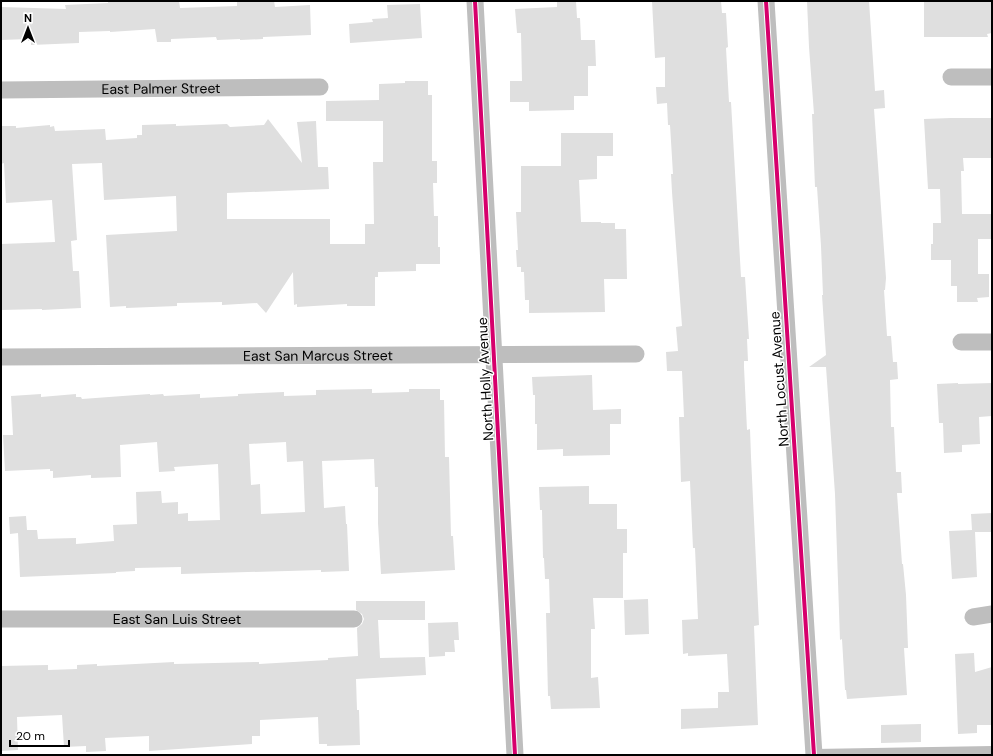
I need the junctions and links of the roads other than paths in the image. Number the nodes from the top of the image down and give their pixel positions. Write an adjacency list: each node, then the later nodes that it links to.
1 (475, 1): 9 (street, North Holly Avenue)
2 (766, 1): 17 (street, North Locust Avenue)
3 (951, 77): 4 (street)
4 (992, 77)
5 (320, 87): 6 (street, East Palmer Street)
6 (1, 90)
7 (961, 342): 8 (street)
8 (992, 342)
9 (494, 354): 10 (street, East San Marcus Street); 11 (street, East San Marcus Street); 18 (street, North Holly Avenue)
10 (636, 354)
11 (1, 357)
12 (992, 614): 13 (street)
13 (972, 616)
14 (1, 620): 15 (street, East San Luis Street)
15 (354, 620)
16 (992, 750): 17 (lane)
17 (814, 754)
18 (515, 755)

